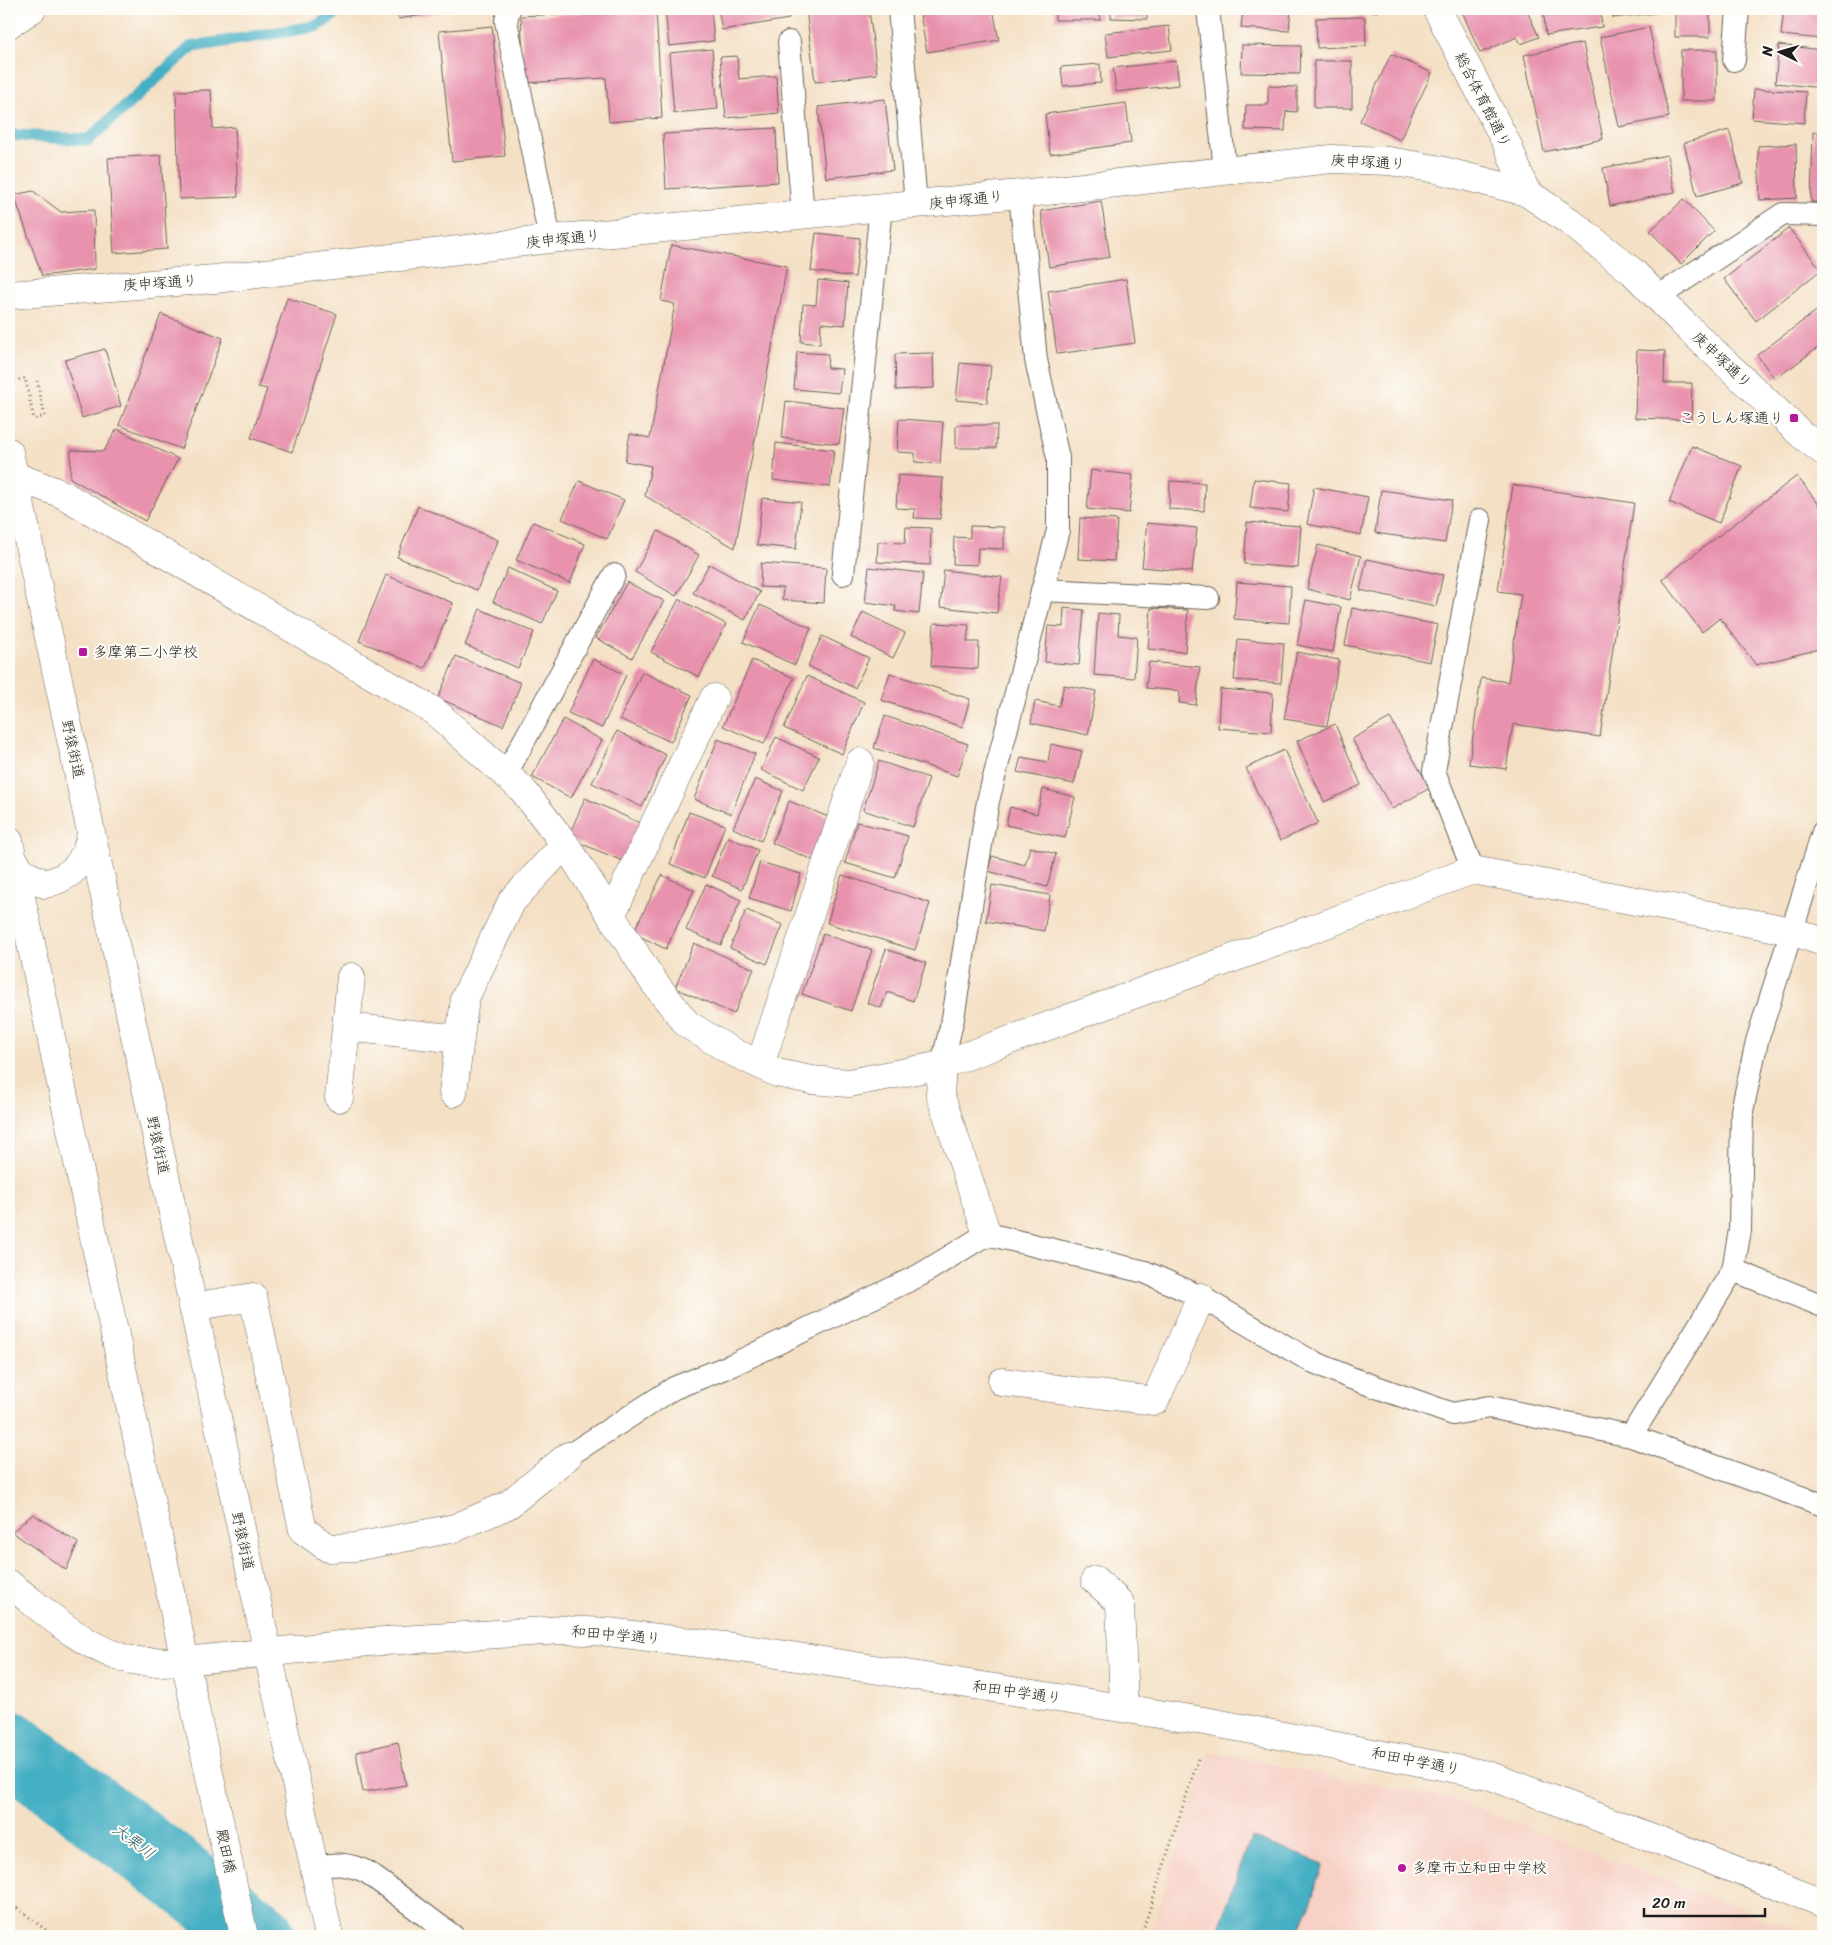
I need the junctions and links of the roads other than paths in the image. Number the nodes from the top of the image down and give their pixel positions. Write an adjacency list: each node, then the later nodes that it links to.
1 (32, 9): 7 (street)
2 (509, 9): 17 (lane)
3 (898, 9): 13 (lane)
4 (1208, 9): 10 (lane)
5 (1437, 9): 11 (street, 総合体育館通り)
6 (1738, 9): 9 (lane)
7 (9, 24)
8 (789, 42): 15 (lane)
9 (1734, 60)
10 (1225, 170): 11 (street, 庚申塚通り); 12 (street, 庚申塚通り)
11 (1526, 192): 19 (street, 庚申塚通り)
12 (1020, 194): 13 (street, 庚申塚通り); 25 (lane)
13 (916, 204): 14 (street, 庚申塚通り)
14 (881, 207): 15 (street, 庚申塚通り); 23 (lane)
15 (803, 215): 17 (street, 庚申塚通り)
16 (1823, 215): 19 (lane)
17 (550, 240): 18 (street, 庚申塚通り)
18 (9, 295)
19 (1658, 297): 20 (street, 庚申塚通り)
20 (1823, 452)
21 (12, 464): 29 (street); 31 (street, 野猿街道)
22 (1480, 520): 34 (lane)
23 (843, 574)
24 (614, 575): 29 (lane)
25 (1042, 590): 26 (lane); 42 (lane)
26 (1208, 598)
27 (714, 698): 35 (street)
28 (860, 762): 41 (street)
29 (506, 774): 32 (street)
30 (1823, 832): 36 (lane)
31 (91, 835): 33 (street); 49 (street, 野猿街道)
32 (565, 844): 35 (street); 40 (street)
33 (11, 850): 57 (street)
34 (1473, 870): 36 (street); 42 (street)
35 (611, 916): 41 (street)
36 (1792, 931): 37 (street); 46 (lane)
37 (1823, 942)
38 (351, 977): 39 (street)
39 (346, 1027): 40 (street); 44 (street)
40 (460, 1039): 43 (street)
41 (760, 1065): 42 (street)
42 (942, 1065): 45 (street)
43 (453, 1093)
44 (339, 1098)
45 (988, 1234): 47 (lane); 52 (lane)
46 (1733, 1270): 48 (lane); 51 (lane)
47 (1201, 1297): 50 (street); 51 (lane)
48 (1823, 1306)
49 (192, 1307): 52 (street); 56 (street, 野猿街道)
50 (1002, 1382)
51 (1631, 1436): 53 (lane)
52 (568, 1456)
53 (1823, 1505)
54 (1095, 1580): 58 (street)
55 (9, 1584): 57 (street, 和田中学通り)
56 (267, 1652): 57 (street, 和田中学通り); 58 (street, 和田中学通り); 59 (street, 野猿街道)
57 (185, 1661): 61 (street, 殿田橋)
58 (1124, 1707): 60 (street, 和田中学通り)
59 (313, 1867): 62 (street); 63 (lane)
60 (1823, 1903)
61 (244, 1936)
62 (329, 1936)
63 (453, 1936)

